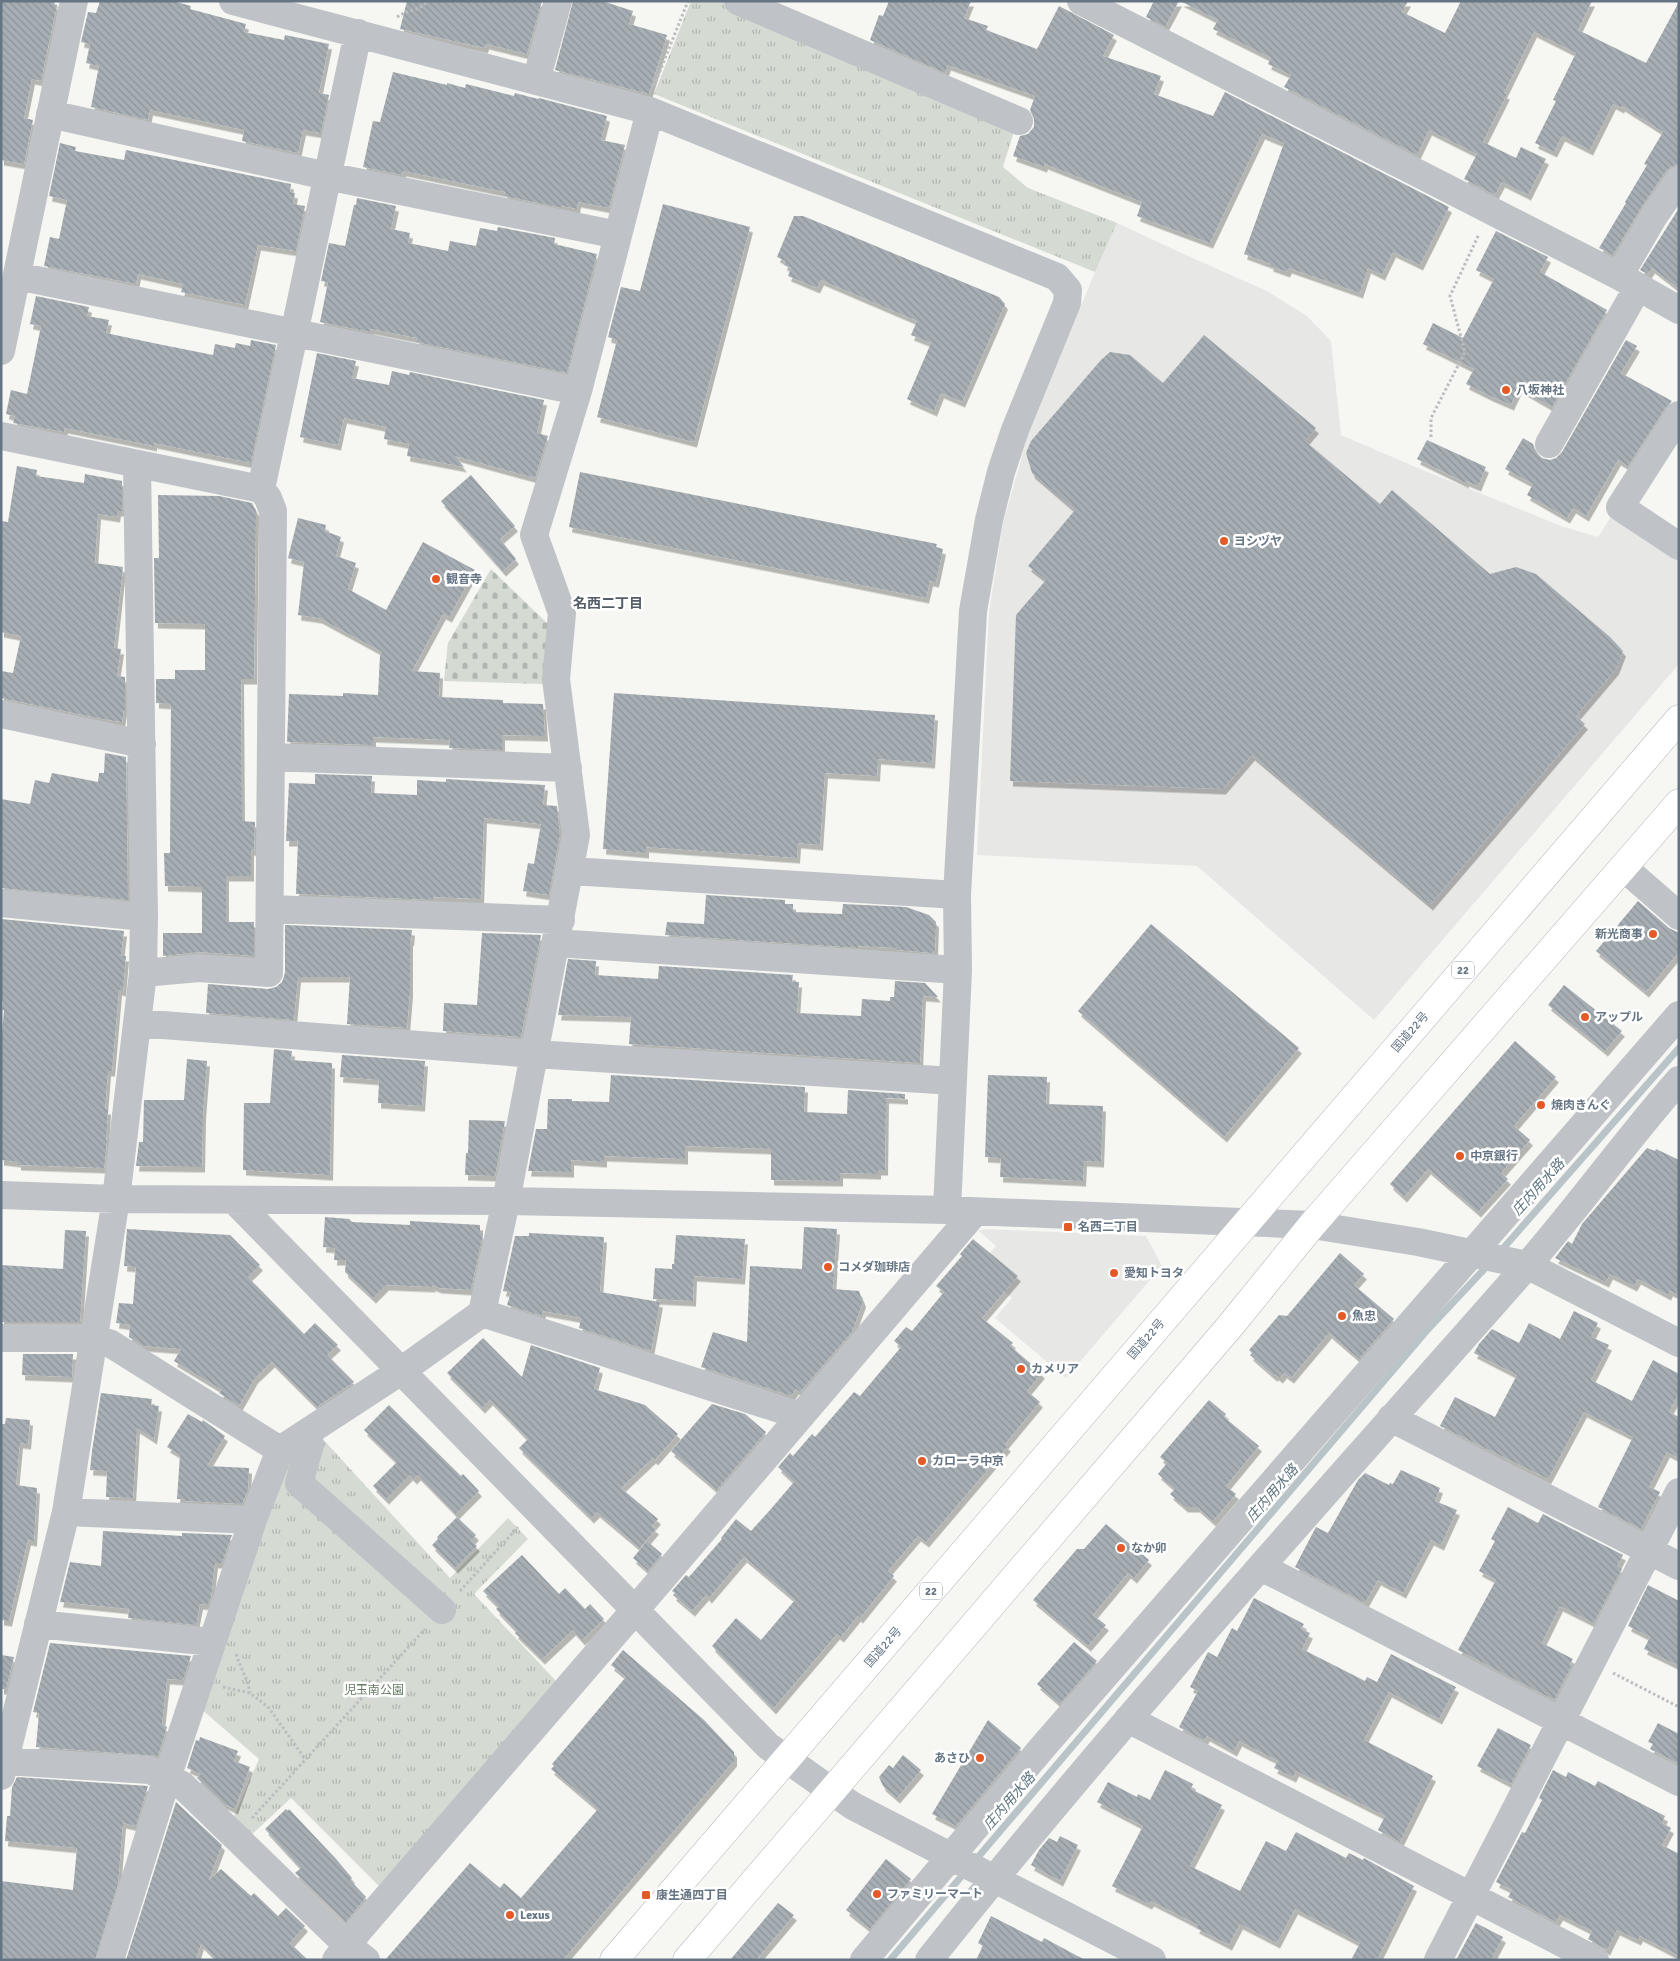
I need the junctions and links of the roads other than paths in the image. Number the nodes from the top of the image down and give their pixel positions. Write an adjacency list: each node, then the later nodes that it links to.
1 (74, 1): 9 (street)
2 (233, 1): 6 (street)
3 (558, 1): 7 (street)
4 (738, 1): 10 (street)
5 (1081, 1): 15 (street)
6 (358, 33): 7 (street); 11 (street)
7 (536, 81): 8 (street)
8 (647, 110): 13 (street); 34 (street)
9 (50, 114): 11 (street); 14 (street)
10 (1019, 121)
11 (327, 176): 13 (street); 17 (street)
12 (1679, 180): 15 (street)
13 (618, 235): 19 (street)
14 (17, 276): 17 (street); 18 (street)
15 (1629, 281): 16 (street); 22 (street)
16 (1679, 310)
17 (294, 333): 19 (street); 24 (street)
18 (1, 351)
19 (578, 391): 30 (street)
20 (1679, 415): 25 (street)
21 (1, 436): 23 (street)
22 (1550, 444)
23 (137, 464): 24 (street); 28 (street)
24 (261, 489): 29 (street)
25 (1679, 546)
26 (1, 714): 28 (street)
27 (1679, 719): 54 (highway, 国道22号 / 22)
28 (142, 744): 38 (street)
29 (271, 757): 30 (street); 36 (street)
30 (568, 768): 33 (street)
31 (1679, 802): 32 (highway)
32 (1624, 867): 37 (street); 55 (highway)
33 (570, 871): 34 (street); 39 (street)
34 (957, 895): 40 (street)
35 (1, 903): 38 (street)
36 (270, 909): 39 (street); 41 (street)
37 (1679, 916)
38 (144, 917): 41 (street)
39 (559, 932): 40 (street); 44 (street)
40 (958, 970): 46 (street)
41 (143, 974): 43 (street)
42 (1679, 1015): 56 (street)
43 (138, 1024): 44 (street); 49 (street)
44 (535, 1054): 46 (street); 51 (street)
45 (1679, 1080): 47 (street)
46 (953, 1081): 52 (street)
47 (1668, 1108): 57 (street)
48 (1, 1195): 49 (street)
49 (116, 1199): 50 (street); 60 (street)
50 (234, 1200): 51 (street); 62 (street)
51 (506, 1201): 52 (street); 58 (street)
52 (947, 1210): 53 (street)
53 (975, 1212): 54 (street); 63 (street)
54 (1248, 1221): 55 (street); 79 (highway, 国道22号 / 22)
55 (1312, 1226): 56 (street); 83 (highway)
56 (1476, 1254): 57 (street); 84 (street)
57 (1523, 1264): 61 (street); 64 (street)
58 (482, 1313): 62 (street); 63 (street)
59 (1, 1338): 60 (street)
60 (94, 1338): 66 (street); 68 (street)
61 (1679, 1343)
62 (401, 1370): 65 (street); 74 (street)
63 (801, 1416): 74 (street)
64 (1391, 1418): 70 (street); 72 (street)
65 (306, 1433): 66 (street); 73 (street)
66 (280, 1450): 69 (street)
67 (1679, 1492): 70 (street)
68 (66, 1512): 69 (street); 75 (street)
69 (253, 1520): 76 (street)
70 (1649, 1551): 71 (street); 78 (street)
71 (1679, 1566)
72 (1261, 1567): 77 (street); 78 (street)
73 (442, 1610)
74 (635, 1610): 79 (street); 87 (street)
75 (38, 1624): 76 (street); 80 (street)
76 (212, 1642): 81 (street)
77 (1128, 1719): 85 (street); 86 (street)
78 (1561, 1721): 82 (street); 86 (street)
79 (786, 1759): 83 (street); 89 (highway, 国道22号 / 22)
80 (3, 1769): 81 (street)
81 (167, 1778): 87 (street); 88 (street)
82 (1679, 1782)
83 (832, 1791): 84 (street); 90 (highway)
84 (955, 1859): 85 (street); 91 (street)
85 (989, 1876): 92 (street); 93 (street)
86 (1471, 1896): 94 (street); 95 (street)
87 (350, 1955)
88 (110, 1960)
89 (614, 1960)
90 (687, 1960)
91 (864, 1960)
92 (929, 1960)
93 (1152, 1960)
94 (1438, 1960)
95 (1595, 1960)

